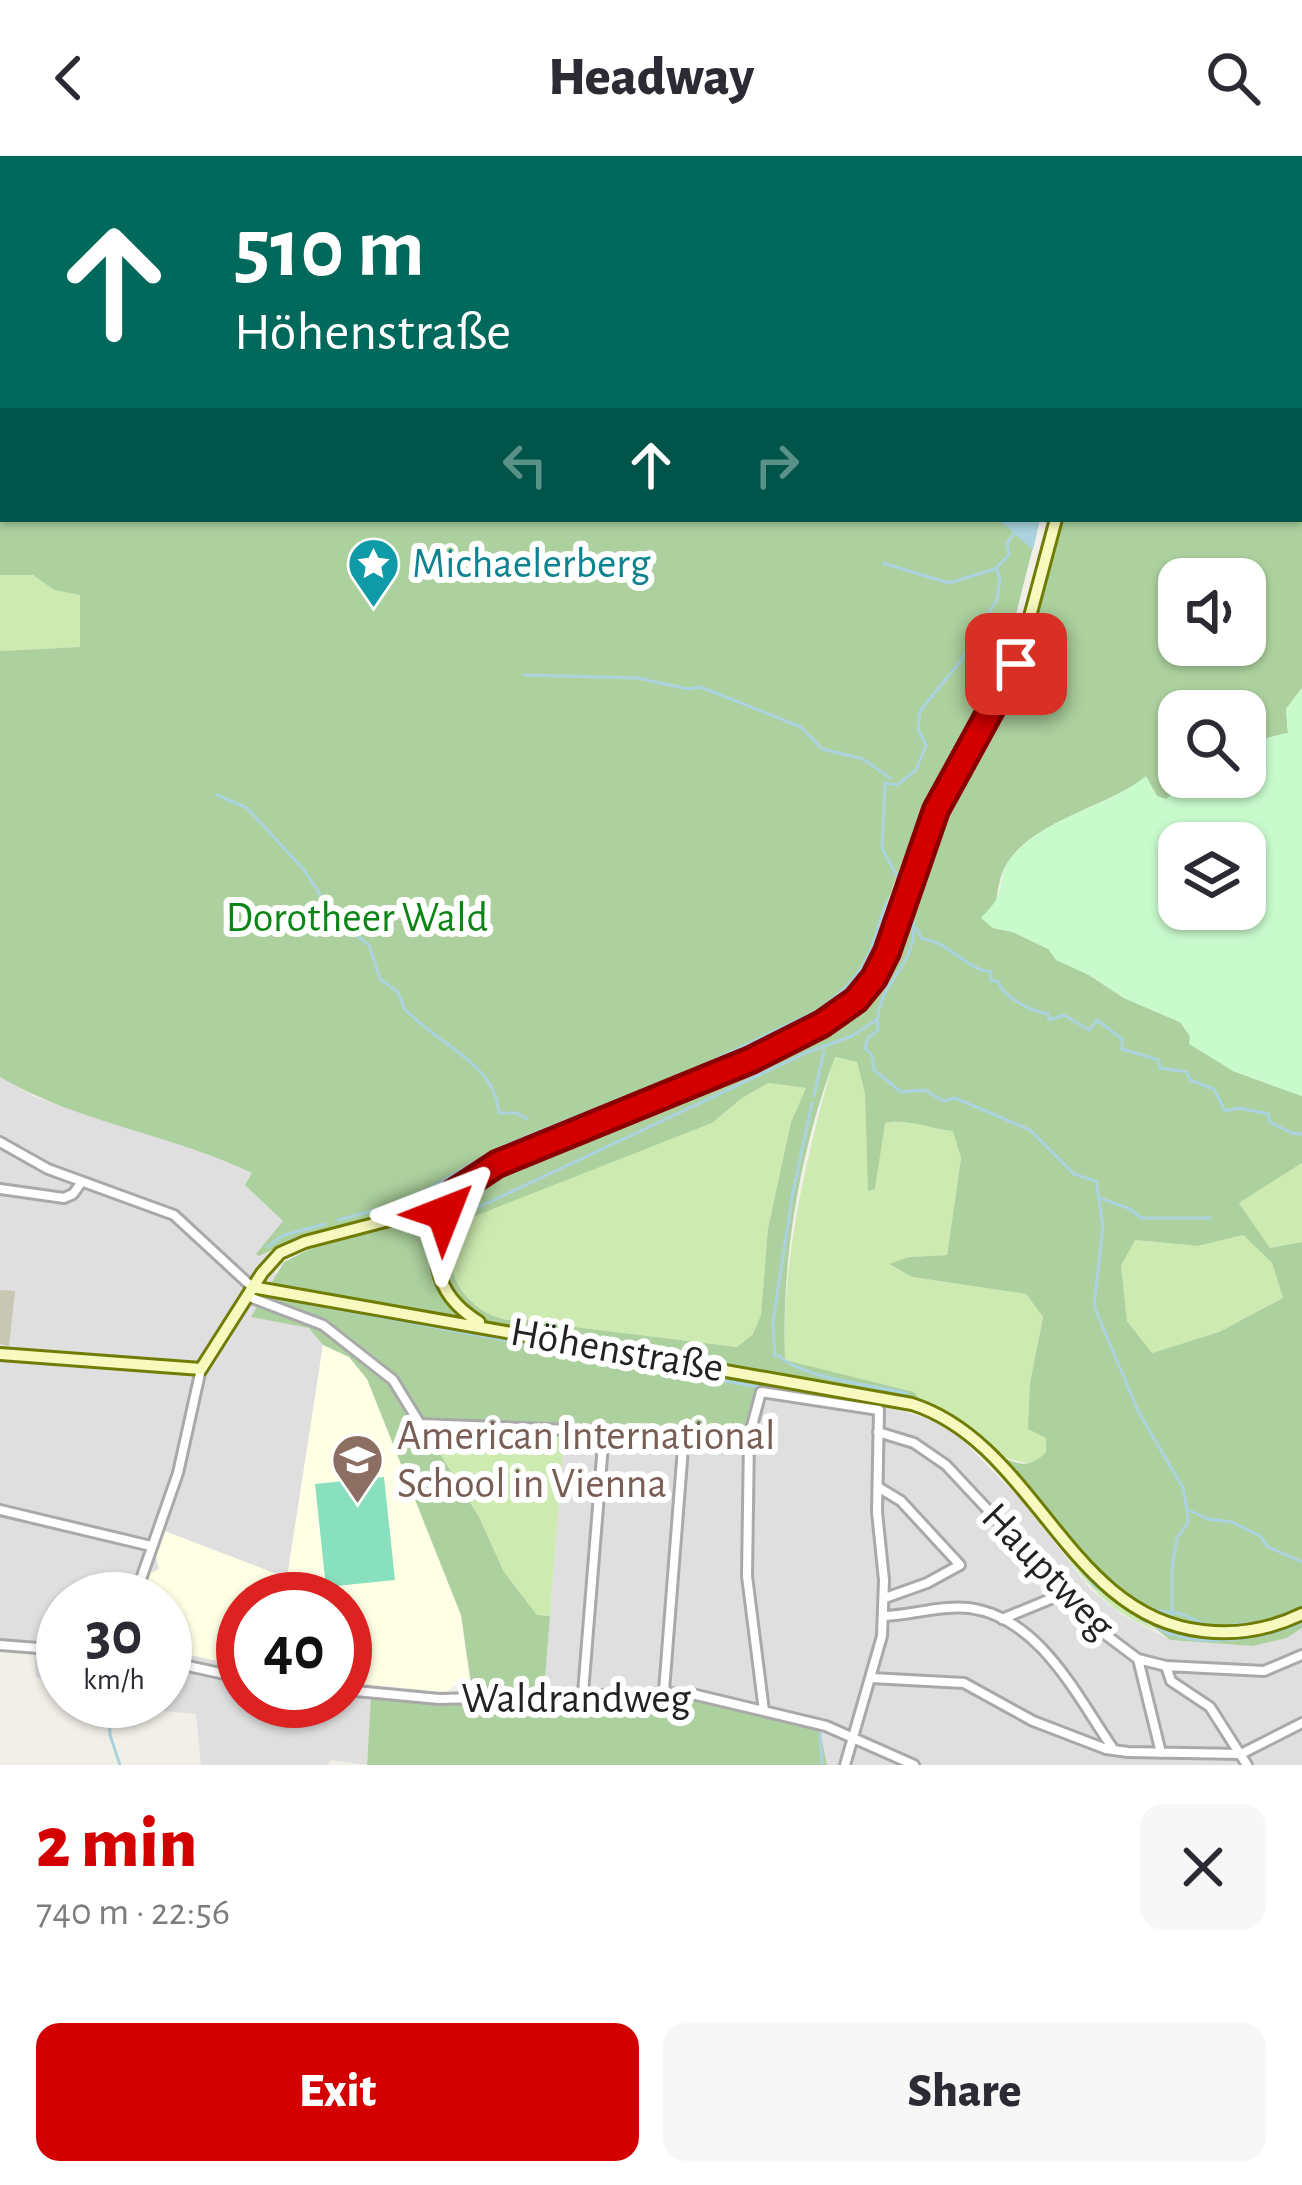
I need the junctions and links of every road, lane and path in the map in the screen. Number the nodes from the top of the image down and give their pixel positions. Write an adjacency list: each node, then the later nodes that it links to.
1 (1055, 522): 5 (main road)
2 (0, 1142): 3 (street)
3 (81, 1183): 4 (street); 6 (street)
4 (0, 1189)
5 (453, 1193): 6 (main road); 7 (main road, Höhenstraße)
6 (249, 1292): 7 (main road); 9 (main road); 11 (street)
7 (487, 1327): 10 (main road, Höhenstraße)
8 (0, 1354): 9 (main road)
9 (201, 1369): 17 (street)
10 (879, 1403): 12 (street); 14 (street); 21 (main road, Höhenstraße)
11 (604, 1432): 13 (street); 32 (street)
12 (878, 1432): 15 (street); 19 (street, Hauptweg)
13 (685, 1435): 14 (street); 30 (street)
14 (748, 1437): 33 (street)
15 (878, 1486): 20 (street); 20 (street)
16 (0, 1510): 17 (street)
17 (152, 1546): 18 (street)
18 (143, 1572)
19 (1065, 1593): 23 (street); 27 (street, Hauptweg)
20 (885, 1598): 22 (street)
21 (1302, 1614)
22 (884, 1616): 23 (street); 29 (street)
23 (1002, 1619): 36 (street)
24 (0, 1645): 25 (street)
25 (36, 1648)
26 (1302, 1655): 28 (street, Hauptweg)
27 (1138, 1659): 28 (street, Hauptweg); 37 (street)
28 (1166, 1666): 38 (street)
29 (871, 1678): 35 (street); 36 (street)
30 (664, 1691): 32 (street, Waldrandweg); 33 (street, Waldrandweg)
31 (372, 1693): 32 (street, Waldrandweg)
32 (583, 1693)
33 (764, 1711): 35 (street, Waldrandweg)
34 (1302, 1723): 38 (street)
35 (854, 1736): 39 (street); 40 (street, Waldrandweg)
36 (1114, 1751): 37 (street)
37 (1161, 1754): 38 (street)
38 (1240, 1754): 41 (street)
39 (845, 1765)
40 (914, 1765)
41 (1247, 1765)

